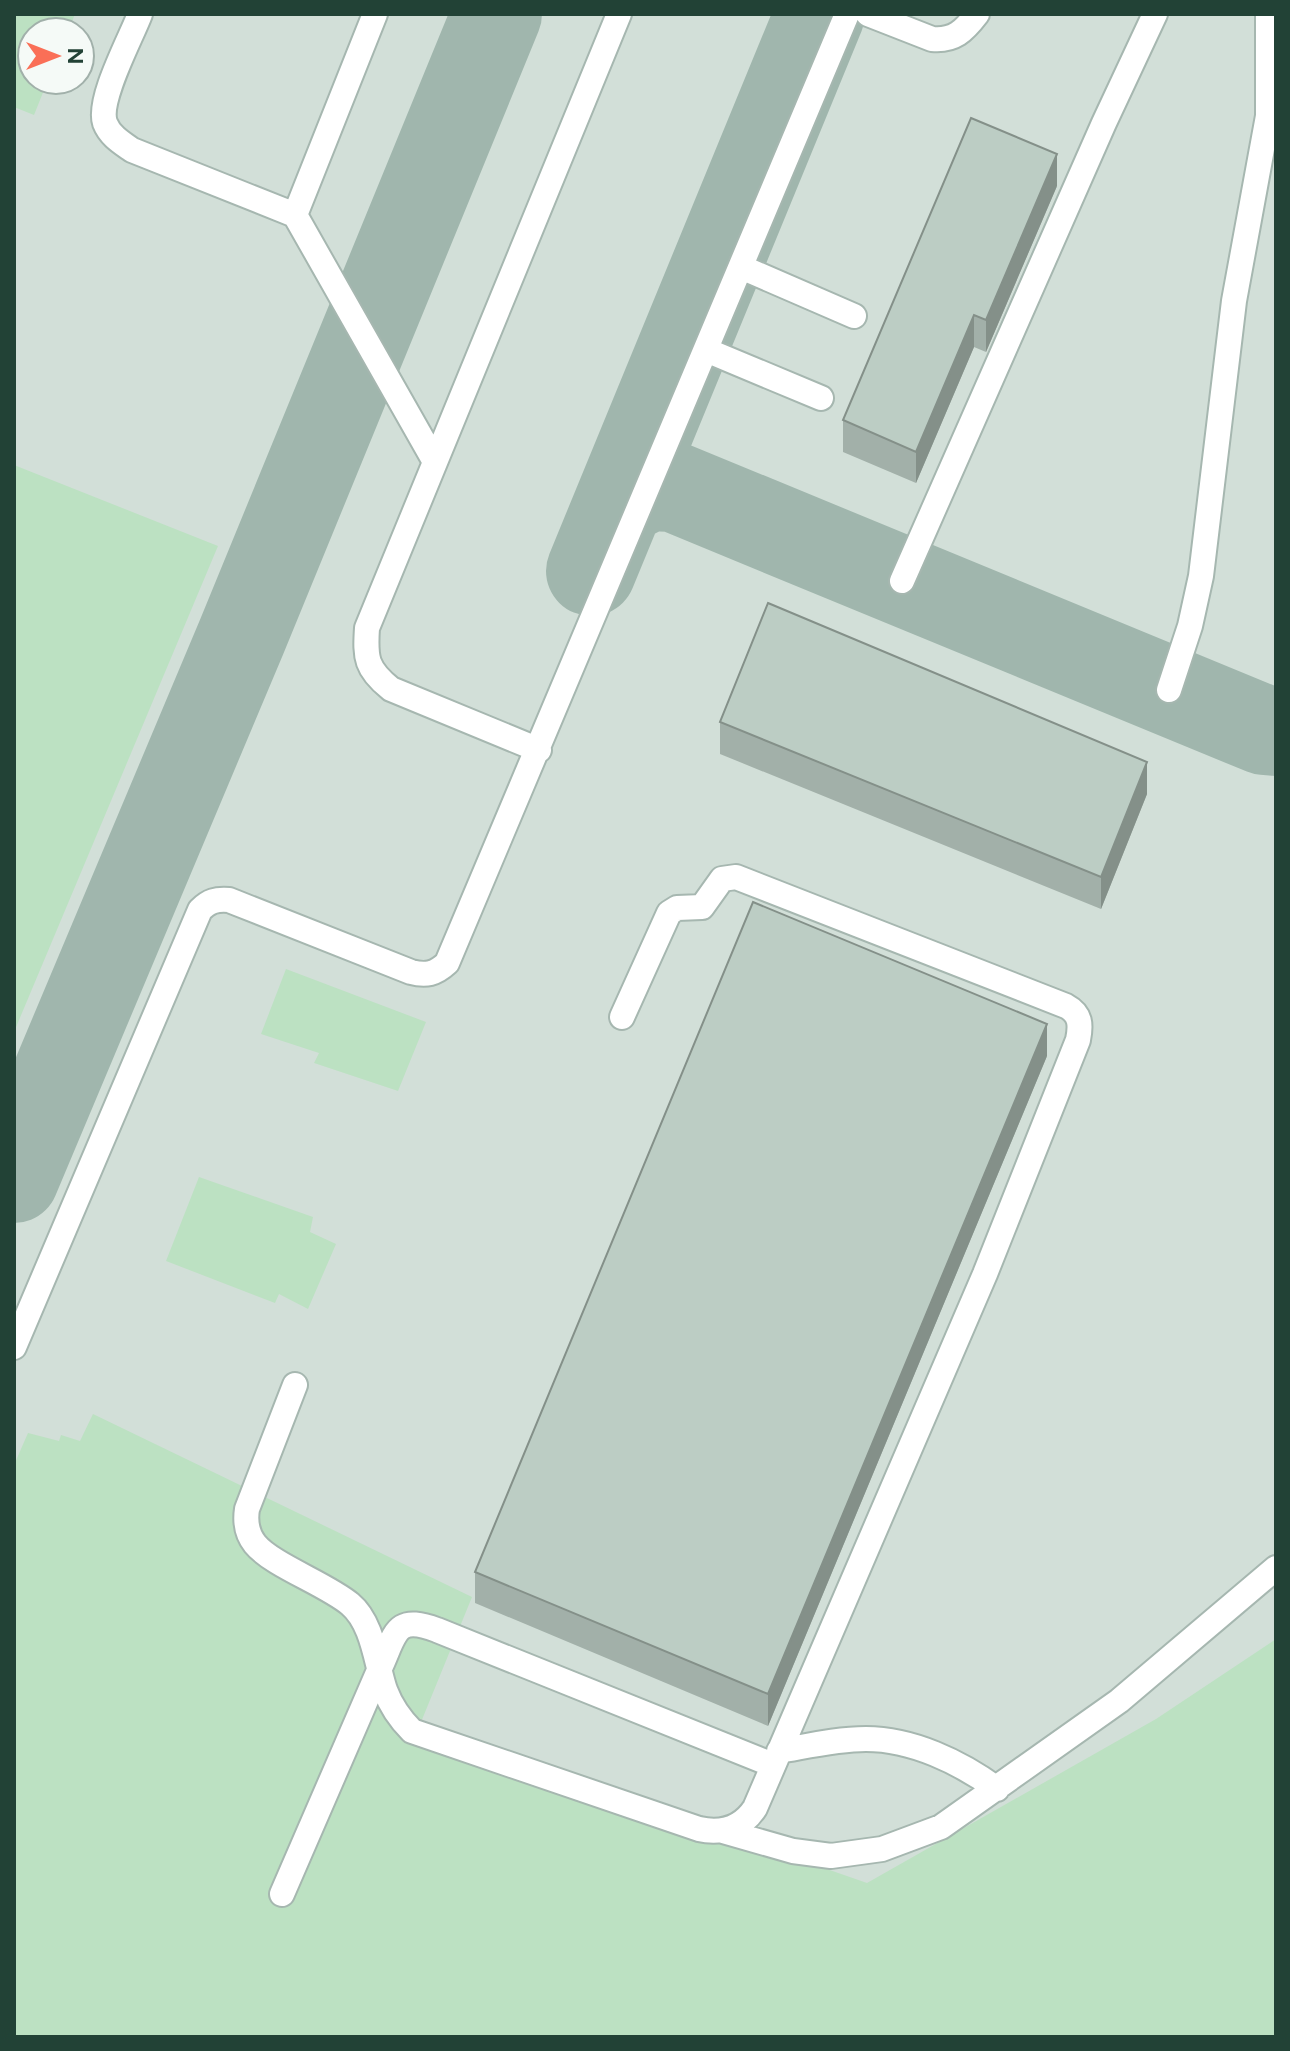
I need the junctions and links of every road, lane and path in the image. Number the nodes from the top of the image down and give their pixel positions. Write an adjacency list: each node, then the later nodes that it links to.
1 (140, 14): 9 (lane)
2 (375, 14): 9 (lane)
3 (619, 14): 14 (lane)
4 (847, 14): 10 (lane)
5 (868, 14): 6 (lane)
6 (977, 14)
7 (1155, 14): 15 (lane)
8 (1270, 20): 16 (lane)
9 (295, 215): 14 (lane)
10 (741, 267): 11 (lane); 12 (lane)
11 (854, 316)
12 (706, 350): 13 (lane); 17 (lane)
13 (821, 398)
14 (434, 460): 17 (lane)
15 (902, 581)
16 (1169, 690)
17 (539, 750): 19 (lane)
18 (622, 1017): 23 (lane)
19 (14, 1347)
20 (295, 1385): 22 (lane)
21 (1276, 1568): 24 (lane)
22 (380, 1668): 23 (lane); 25 (lane); 26 (lane)
23 (776, 1758): 24 (lane); 25 (lane)
24 (997, 1789): 25 (lane)
25 (723, 1831)
26 (282, 1894)

